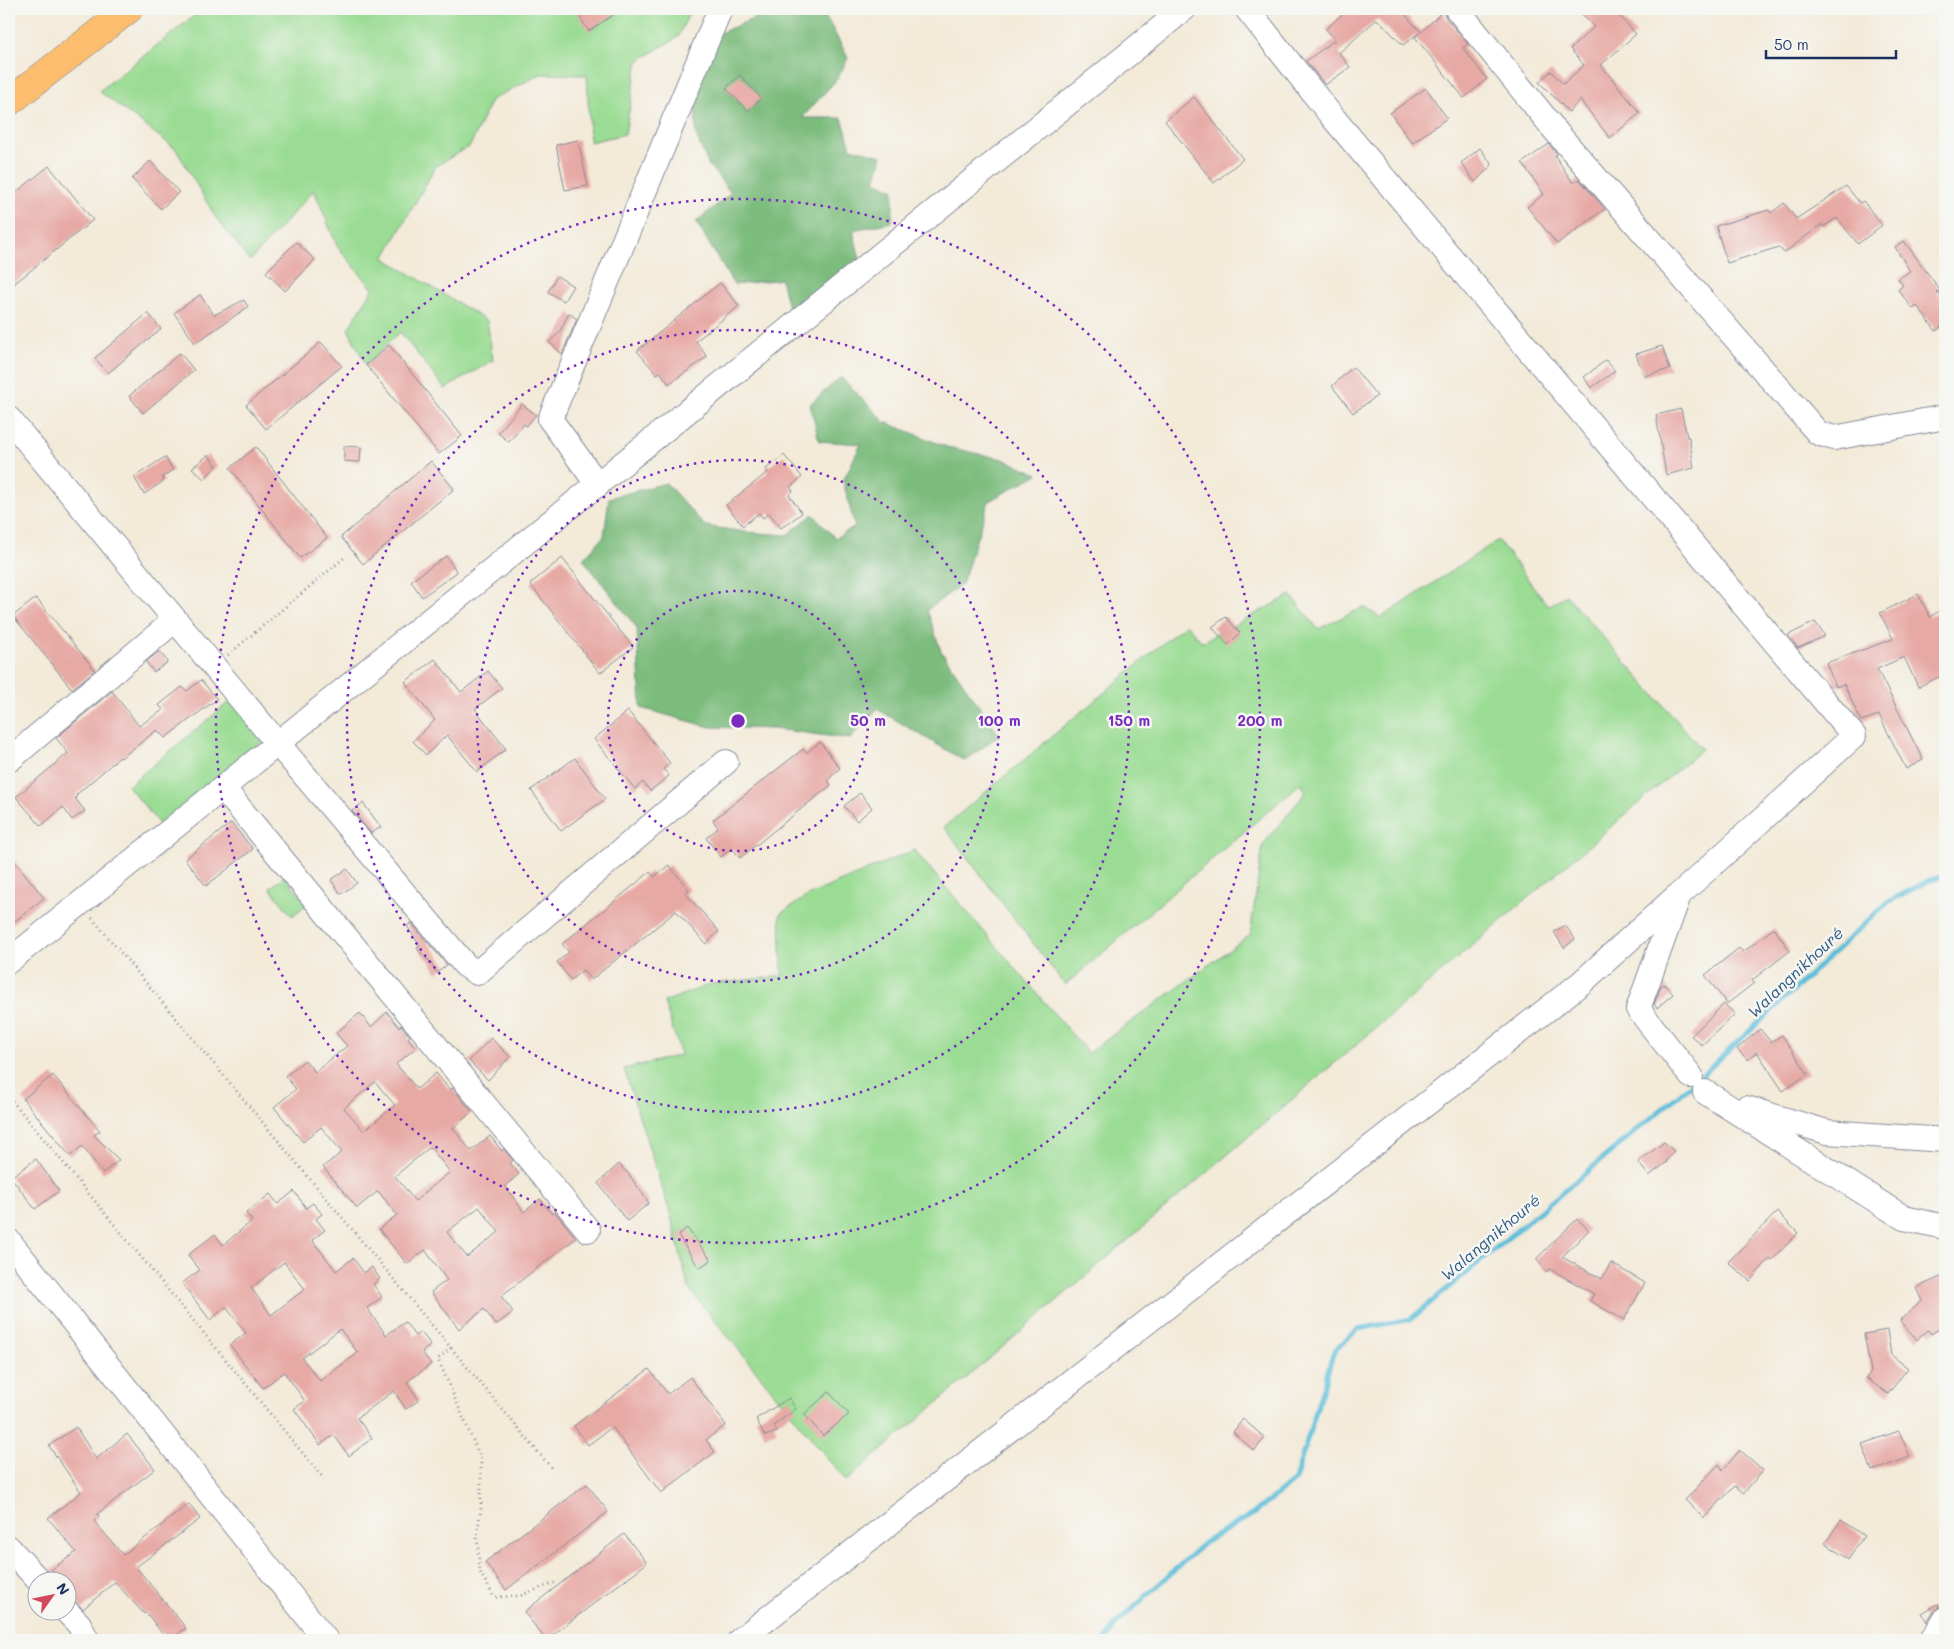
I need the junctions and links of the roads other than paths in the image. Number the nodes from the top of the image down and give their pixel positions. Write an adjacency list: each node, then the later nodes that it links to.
1 (129, 9): 6 (main road)
2 (720, 9): 9 (street)
3 (1184, 9): 9 (street)
4 (1247, 9): 15 (street)
5 (1457, 9): 7 (street)
6 (9, 102)
7 (1945, 417)
8 (9, 419): 10 (street)
9 (598, 485): 11 (street)
10 (175, 620): 11 (street); 12 (street)
11 (278, 744): 13 (street); 14 (street)
12 (9, 760)
13 (726, 762)
14 (223, 788): 16 (street); 20 (street)
15 (1679, 895): 17 (street); 28 (street)
16 (9, 961)
17 (1691, 1076)
18 (1945, 1140): 19 (street)
19 (1945, 1227)
20 (588, 1230)
21 (9, 1241): 27 (street)
22 (9, 1548): 23 (street)
23 (31, 1572)
24 (1945, 1618): 29 (street)
25 (77, 1622): 26 (street)
26 (87, 1640)
27 (326, 1640)
28 (740, 1640)
29 (1932, 1640)

